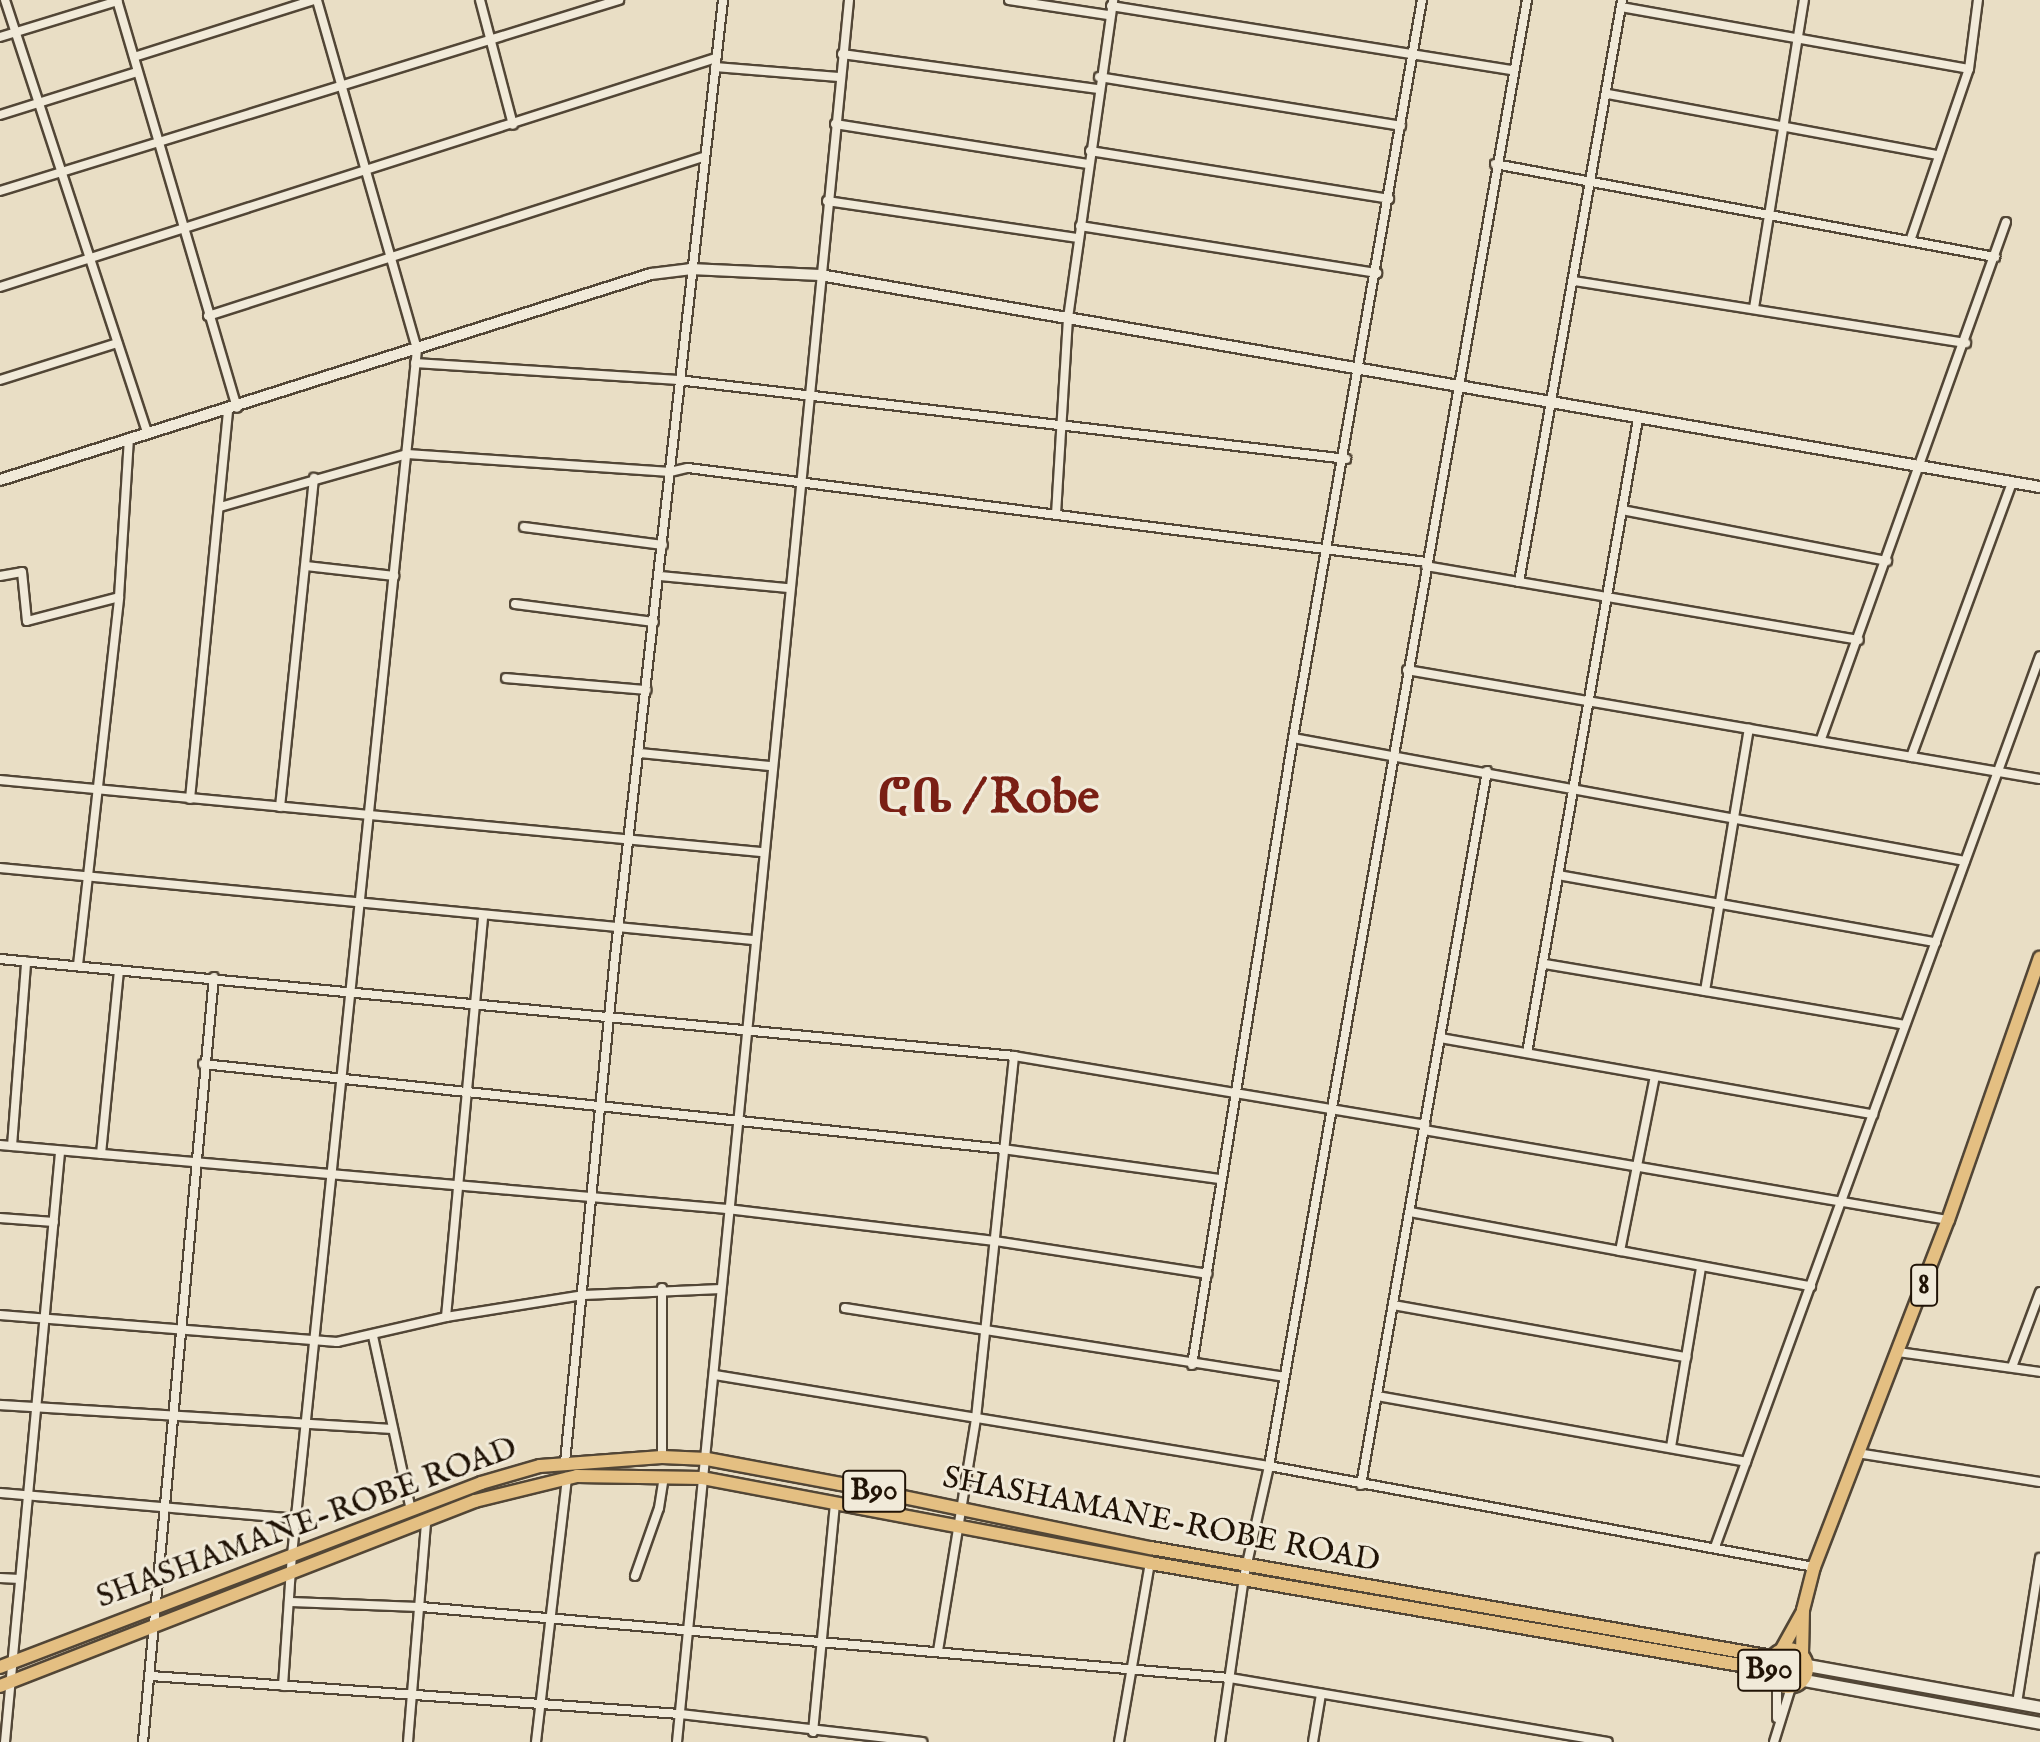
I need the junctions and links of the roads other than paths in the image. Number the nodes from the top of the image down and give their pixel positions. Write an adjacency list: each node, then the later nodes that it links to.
1 (5, 0): 15 (street)
2 (118, 0): 15 (street); 21 (street)
3 (316, 0): 21 (street); 28 (street)
4 (480, 0): 17 (street)
5 (619, 0): 17 (street)
6 (723, 0): 22 (street)
7 (849, 0): 19 (street)
8 (1009, 0): 14 (street)
9 (1422, 0): 20 (street)
10 (1527, 0): 24 (street)
11 (1804, 0): 18 (street)
12 (1978, 0): 23 (street)
13 (1622, 4): 18 (street); 30 (street)
14 (1110, 7): 20 (street); 27 (street)
15 (16, 32): 16 (street); 31 (street)
16 (0, 37)
17 (490, 38): 28 (street); 34 (street)
18 (1798, 38): 23 (street); 36 (street)
19 (842, 54): 26 (street); 29 (street)
20 (1413, 54): 24 (street); 35 (street)
21 (134, 57): 25 (street)
22 (715, 62): 26 (street); 34 (street); 40 (street)
23 (1969, 69): 39 (street)
24 (1511, 70): 42 (street)
25 (137, 72): 31 (street); 37 (street)
26 (839, 77): 33 (street)
27 (1099, 77): 29 (street); 35 (street)
28 (342, 87): 37 (street); 44 (street)
29 (1097, 89): 38 (street)
30 (1608, 94): 36 (street); 45 (street)
31 (37, 103): 32 (street); 43 (street)
32 (0, 115)
33 (835, 124): 41 (street); 48 (street)
34 (513, 125): 44 (street)
35 (1401, 126): 47 (street)
36 (1782, 127): 39 (street); 49 (street)
37 (156, 142): 43 (street); 52 (street)
38 (1090, 151): 41 (street); 47 (street)
39 (1936, 155): 54 (street)
40 (703, 157): 57 (street); 58 (street)
41 (1088, 164): 51 (street)
42 (1495, 164): 45 (street); 73 (street)
43 (60, 172): 46 (street); 56 (street)
44 (366, 172): 52 (street); 57 (street)
45 (1592, 181): 49 (street); 61 (street)
46 (0, 191)
47 (1389, 199): 59 (street)
48 (827, 201): 53 (street); 60 (street)
49 (1767, 213): 54 (street); 63 (street)
50 (2006, 222): 55 (street)
51 (1080, 226): 53 (street); 59 (street)
52 (182, 228): 56 (street); 64 (street)
53 (1078, 238): 65 (street)
54 (1910, 241): 55 (street)
55 (1995, 257): 67 (street)
56 (88, 258): 62 (street); 66 (street)
57 (393, 259): 64 (street); 68 (street)
58 (690, 269): 60 (street); 68 (street); 72 (street)
59 (1377, 273): 70 (street)
60 (820, 275): 65 (street); 74 (street)
61 (1574, 281): 63 (street); 75 (street)
62 (0, 287)
63 (1754, 308): 67 (street)
64 (208, 316): 76 (street)
65 (1068, 318): 70 (street); 78 (street)
66 (117, 343): 71 (street); 79 (street)
67 (1966, 343): 83 (street)
68 (417, 349): 69 (street); 76 (street)
69 (415, 363): 72 (street); 81 (street)
70 (1361, 368): 73 (street); 82 (street)
71 (0, 380)
72 (678, 380): 74 (street); 84 (street)
73 (1459, 385): 75 (street); 97 (street)
74 (808, 394): 78 (street); 87 (street)
75 (1552, 402): 77 (street); 102 (street)
76 (233, 409): 79 (street); 90 (street)
77 (1638, 419): 83 (street); 91 (street)
78 (1061, 426): 82 (street); 92 (street)
79 (147, 433): 80 (street)
80 (129, 438): 86 (street); 104 (street)
81 (407, 454): 84 (street); 85 (street); 100 (street)
82 (1346, 459): 95 (street)
83 (1919, 466): 88 (street); 96 (street)
84 (670, 472): 87 (street); 94 (street)
85 (314, 478): 90 (street); 98 (street)
86 (0, 480)
87 (799, 480): 92 (street); 103 (street)
88 (2012, 482): 89 (street); 119 (street)
89 (2040, 487)
90 (220, 507): 127 (street)
91 (1622, 510): 96 (street); 105 (street)
92 (1056, 514): 95 (street)
93 (524, 527): 94 (street)
94 (663, 545): 101 (street)
95 (1325, 550): 97 (street); 115 (street)
96 (1887, 561): 108 (street)
97 (1426, 564): 102 (street); 110 (street)
98 (306, 566): 100 (street); 128 (street)
99 (0, 576): 104 (street)
100 (394, 576): 130 (street)
101 (660, 576): 103 (street); 107 (street)
102 (1519, 582): 105 (street)
103 (788, 588): 120 (street)
104 (119, 597): 126 (street)
105 (1607, 598): 108 (street); 113 (street)
106 (515, 604): 107 (street)
107 (654, 622): 112 (street)
108 (1859, 640): 116 (street)
109 (2040, 656): 122 (street)
110 (1407, 670): 113 (street); 118 (street)
111 (506, 678): 112 (street)
112 (646, 690): 117 (street)
113 (1588, 699): 114 (street); 125 (street)
114 (1749, 729): 116 (street); 129 (street)
115 (1293, 738): 118 (street); 163 (street)
116 (1821, 739): 119 (street)
117 (639, 753): 120 (street); 131 (street)
118 (1392, 755): 121 (street); 165 (street)
119 (1911, 757): 122 (street)
120 (770, 766): 132 (street)
121 (1487, 771): 125 (street); 156 (street)
122 (1997, 771): 123 (street); 133 (street)
123 (2040, 779)
124 (0, 780): 126 (street)
125 (1574, 786): 129 (street); 136 (street)
126 (98, 789): 127 (street); 135 (street)
127 (190, 799): 128 (street)
128 (280, 807): 130 (street)
129 (1734, 815): 133 (street); 137 (street)
130 (366, 816): 131 (street); 138 (street)
131 (629, 842): 132 (street); 140 (street)
132 (761, 852): 141 (street)
133 (1965, 861): 142 (street)
134 (0, 868): 135 (street)
135 (89, 875): 138 (street); 147 (street)
136 (1558, 875): 137 (street); 146 (street)
137 (1718, 902): 142 (street); 151 (street)
138 (358, 904): 139 (street); 150 (street)
139 (483, 916): 140 (street); 152 (street)
140 (618, 930): 141 (street); 153 (street)
141 (753, 940): 155 (street)
142 (1936, 942): 154 (street)
143 (2040, 958): 184 (main road, 8)
144 (0, 959): 145 (street)
145 (26, 962): 147 (street); 170 (street)
146 (1545, 964): 151 (street); 157 (street)
147 (78, 965): 148 (street)
148 (119, 971): 149 (street); 173 (street)
149 (214, 977): 150 (street); 159 (street)
150 (350, 990): 152 (street); 161 (street)
151 (1705, 991): 154 (street)
152 (475, 1003): 153 (street); 162 (street)
153 (610, 1017): 155 (street); 164 (street)
154 (1905, 1025): 166 (street)
155 (744, 1031): 158 (street); 167 (street)
156 (1440, 1038): 157 (street); 168 (street)
157 (1527, 1053): 160 (street)
158 (1014, 1056): 163 (street); 171 (street)
159 (203, 1064): 161 (street); 174 (street)
160 (1655, 1076): 166 (street); 175 (street)
161 (341, 1080): 162 (street); 176 (street)
162 (468, 1093): 164 (street); 178 (street)
163 (1234, 1093): 165 (street); 177 (street)
164 (601, 1108): 167 (street); 179 (street)
165 (1330, 1109): 168 (street); 210 (street)
166 (1873, 1114): 180 (street)
167 (736, 1123): 171 (street); 181 (street)
168 (1424, 1128): 175 (street); 182 (street)
169 (0, 1145): 170 (street)
170 (12, 1146): 172 (street)
171 (1003, 1149): 177 (street); 186 (street)
172 (60, 1152): 173 (street); 185 (street)
173 (101, 1154): 174 (street)
174 (197, 1160): 176 (street); 201 (street)
175 (1636, 1164): 180 (street); 187 (street)
176 (332, 1175): 178 (street); 203 (street)
177 (1219, 1179): 189 (street)
178 (458, 1185): 179 (street); 198 (street)
179 (593, 1197): 181 (street); 194 (street)
180 (1841, 1202): 184 (street); 190 (street)
181 (727, 1209): 186 (street); 192 (street)
182 (1410, 1212): 187 (street); 195 (street)
183 (0, 1218): 185 (street)
184 (1948, 1220): 204 (main road, 8)
185 (54, 1222): 199 (street)
186 (995, 1241): 189 (street); 200 (street)
187 (1620, 1251): 188 (street)
188 (1701, 1267): 190 (street); 205 (street)
189 (1207, 1274): 206 (street)
190 (1811, 1286): 223 (street)
191 (662, 1288): 192 (street); 194 (street); 220 (street)
192 (721, 1289): 209 (street)
193 (2040, 1292): 207 (street)
194 (584, 1295): 198 (street); 222 (street)
195 (1393, 1305): 205 (street); 211 (street)
196 (845, 1308): 200 (street)
197 (0, 1315): 199 (street)
198 (446, 1317): 202 (street)
199 (45, 1320): 201 (street); 213 (street)
200 (987, 1328): 206 (street); 215 (street)
201 (183, 1329): 203 (street); 214 (street)
202 (373, 1336): 203 (street); 217 (street)
203 (317, 1339): 216 (street)
204 (1898, 1352): 207 (street); 219 (main road, 8)
205 (1686, 1357): 218 (street)
206 (1192, 1365): 210 (street)
207 (2012, 1367): 208 (street)
208 (2040, 1372)
209 (715, 1375): 215 (street); 221 (street)
210 (1284, 1377): 224 (street)
211 (1377, 1396): 218 (street); 229 (street)
212 (0, 1405): 213 (street)
213 (37, 1408): 214 (street); 231 (street)
214 (174, 1417): 216 (street); 233 (street)
215 (976, 1418): 224 (street); 235 (street)
216 (308, 1426): 217 (street); 236 (street)
217 (392, 1429): 234 (street)
218 (1671, 1447): 223 (street)
219 (1857, 1453): 228 (street); 243 (main road, 8)
220 (662, 1457): 221 (main road, SHASHAMANE-ROBE ROAD / B90); 222 (main road, SHASHAMANE-ROBE ROAD / B90)
221 (707, 1459): 227 (street); 235 (main road, SHASHAMANE-ROBE ROAD / B90)
222 (565, 1462): 234 (main road, SHASHAMANE-ROBE ROAD / B90)
223 (1746, 1462): 239 (street)
224 (1269, 1466): 229 (street); 244 (street)
225 (664, 1475): 226 (main road, SHASHAMANE-ROBE ROAD / B90); 227 (main road, SHASHAMANE-ROBE ROAD / B90); 246 (street)
226 (567, 1477): 237 (main road, SHASHAMANE-ROBE ROAD / B90); 253 (street)
227 (702, 1478): 232 (main road, SHASHAMANE-ROBE ROAD / B90); 255 (street)
228 (2040, 1482)
229 (1361, 1485): 239 (street)
230 (0, 1493): 231 (street)
231 (29, 1495): 233 (street); 248 (street)
232 (835, 1504): 238 (main road, SHASHAMANE-ROBE ROAD / B90); 256 (street)
233 (165, 1506): 236 (street); 250 (street)
234 (411, 1510): 240 (main road, SHASHAMANE-ROBE ROAD / B90)
235 (963, 1512): 238 (street); 244 (main road, SHASHAMANE-ROBE ROAD / B90)
236 (297, 1519): 240 (street)
237 (426, 1521): 245 (main road, SHASHAMANE-ROBE ROAD / B90); 251 (street)
238 (958, 1526): 242 (main road, SHASHAMANE-ROBE ROAD / B90); 257 (street)
239 (1715, 1547): 243 (street)
240 (292, 1555): 245 (street); 250 (main road, SHASHAMANE-ROBE ROAD / B90)
241 (2040, 1558): 271 (street)
242 (1150, 1563): 244 (main road, SHASHAMANE-ROBE ROAD / B90); 261 (street)
243 (1814, 1567): 252 (main road, 8)
244 (1246, 1570): 258 (main road, SHASHAMANE-ROBE ROAD / B90); 263 (street)
245 (292, 1573): 249 (street); 254 (main road, SHASHAMANE-ROBE ROAD / B90)
246 (635, 1576)
247 (0, 1578): 248 (street)
248 (20, 1579): 260 (street)
249 (289, 1602): 251 (street); 267 (street)
250 (157, 1606): 254 (street); 260 (main road, SHASHAMANE-ROBE ROAD / B90)
251 (421, 1607): 253 (street); 269 (street)
252 (1803, 1610): 258 (main road, 8); 259 (main road, 8)
253 (552, 1618): 255 (street); 272 (street)
254 (157, 1625): 262 (street); 266 (main road, SHASHAMANE-ROBE ROAD / B90)
255 (689, 1629): 256 (street); 274 (street)
256 (820, 1640): 257 (street); 277 (street)
257 (938, 1651): 261 (street)
258 (1775, 1659): 259 (main road, SHASHAMANE-ROBE ROAD / B90); 265 (main road, B90)
259 (1805, 1660): 264 (main road, B90); 271 (main road)
260 (6, 1665): 266 (street)
261 (1131, 1669): 263 (street); 284 (street)
262 (151, 1676): 267 (street); 279 (street)
263 (1230, 1678): 270 (street); 285 (street)
264 (1804, 1680): 268 (main road, B90); 275 (main road)
265 (1777, 1683): 268 (main road, B90); 276 (street)
266 (5, 1685): 278 (street)
267 (283, 1686): 269 (street)
268 (1791, 1687): 276 (street)
269 (412, 1694): 272 (street); 280 (street)
270 (1321, 1694): 286 (street); 287 (street)
271 (2017, 1703): 273 (main road)
272 (542, 1705): 274 (street); 281 (street)
273 (2040, 1707)
274 (680, 1714): 277 (street); 282 (street)
275 (2040, 1723)
276 (1777, 1727): 288 (street)
277 (813, 1732): 283 (street)
278 (5, 1742)
279 (143, 1742)
280 (408, 1742)
281 (536, 1742)
282 (677, 1742)
283 (922, 1742)
284 (1119, 1742)
285 (1220, 1742)
286 (1313, 1742)
287 (1608, 1742)
288 (1774, 1742)

